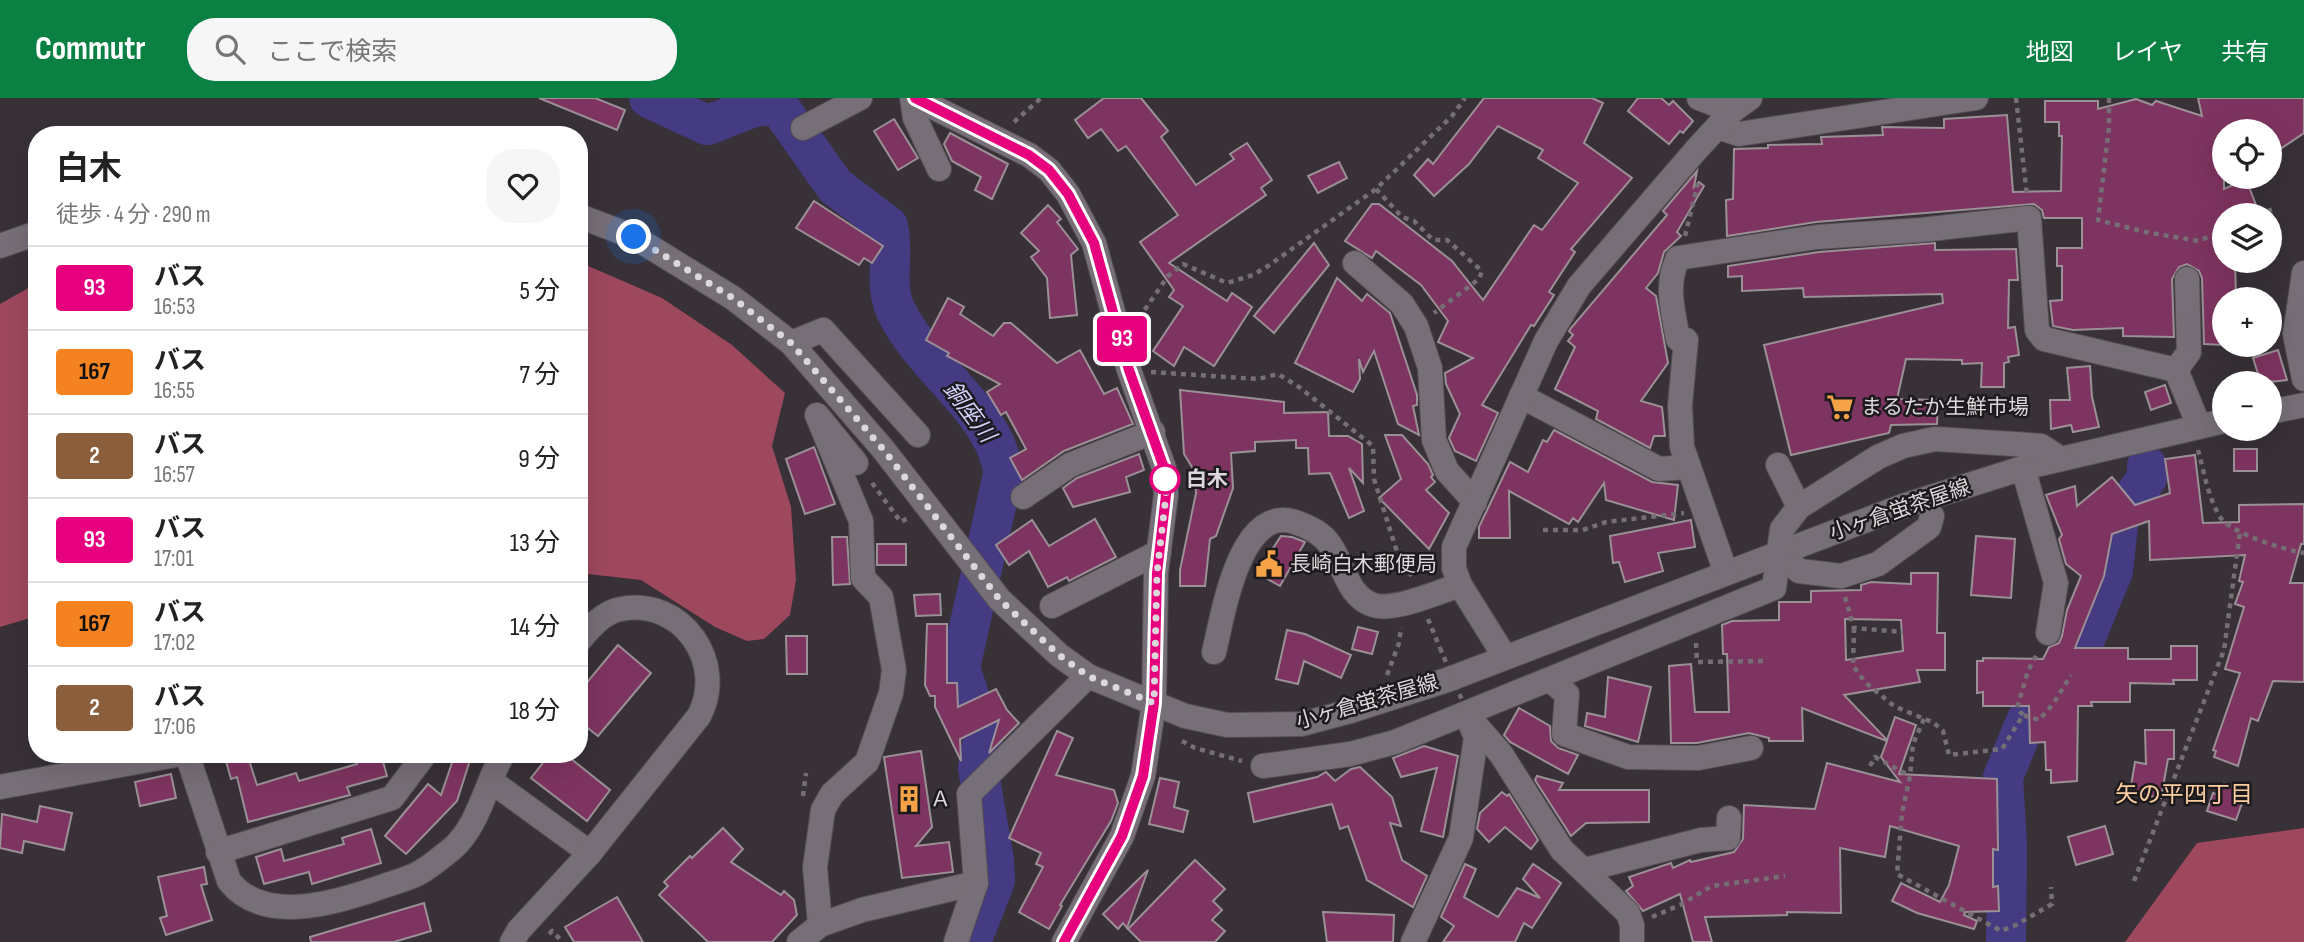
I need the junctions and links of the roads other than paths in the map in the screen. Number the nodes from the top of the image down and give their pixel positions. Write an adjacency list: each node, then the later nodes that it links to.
1 (860, 98): 6 (street)
2 (913, 98): 7 (street); 21 (street)
3 (1699, 98): 5 (street)
4 (1976, 98): 5 (street)
5 (1733, 112): 17 (street)
6 (803, 128)
7 (939, 169)
8 (588, 219): 14 (street, 小ヶ倉蛍茶屋線)
9 (28, 236): 10 (street)
10 (0, 246)
11 (1355, 263): 30 (street)
12 (2304, 273): 16 (street)
13 (2187, 279): 15 (street)
14 (791, 343): 22 (street); 42 (street, 小ヶ倉蛍茶屋線)
15 (2176, 370): 23 (street); 27 (street)
16 (2304, 379)
17 (1521, 396): 27 (street); 30 (street)
18 (2304, 405): 19 (street)
19 (2282, 410)
20 (2212, 428): 23 (street, 小ヶ倉蛍茶屋線)
21 (1153, 432): 29 (street); 33 (street)
22 (918, 435)
23 (2198, 436): 24 (street, 小ヶ倉蛍茶屋線)
24 (2061, 459): 28 (street, 小ヶ倉蛍茶屋線); 31 (street)
25 (856, 463): 59 (street)
26 (1778, 465): 31 (street)
27 (1688, 467): 35 (street)
28 (2023, 468): 34 (street, 小ヶ倉蛍茶屋線); 39 (street)
29 (1023, 497)
30 (1475, 502): 36 (street)
31 (1799, 507): 34 (street)
32 (1931, 516): 34 (street)
33 (1159, 552): 37 (street); 44 (street)
34 (1780, 553): 35 (street, 小ヶ倉蛍茶屋線); 43 (street)
35 (1726, 573): 41 (street, 小ヶ倉蛍茶屋線)
36 (1461, 585): 40 (street); 41 (street)
37 (1052, 606)
38 (588, 632): 56 (street)
39 (2048, 633)
40 (1214, 652)
41 (1505, 657): 44 (street, 小ヶ倉蛍茶屋線)
42 (1088, 676): 44 (street, 小ヶ倉蛍茶屋線); 58 (street)
43 (1551, 681): 45 (street); 46 (street)
44 (1154, 703): 64 (street)
45 (1466, 710): 51 (street); 57 (street); 65 (street)
46 (1751, 748)
47 (132, 763): 53 (street)
48 (190, 763): 55 (street)
49 (418, 763): 55 (street)
50 (499, 763): 52 (street)
51 (1263, 766)
52 (491, 781): 55 (street); 56 (street)
53 (0, 787)
54 (1729, 818): 57 (street)
55 (218, 852)
56 (590, 853): 61 (street)
57 (1584, 870): 60 (street)
58 (976, 883): 59 (street); 63 (street)
59 (820, 925): 62 (street)
60 (1632, 934)
61 (512, 942)
62 (799, 942)
63 (956, 942)
64 (1064, 942)
65 (1413, 942)

